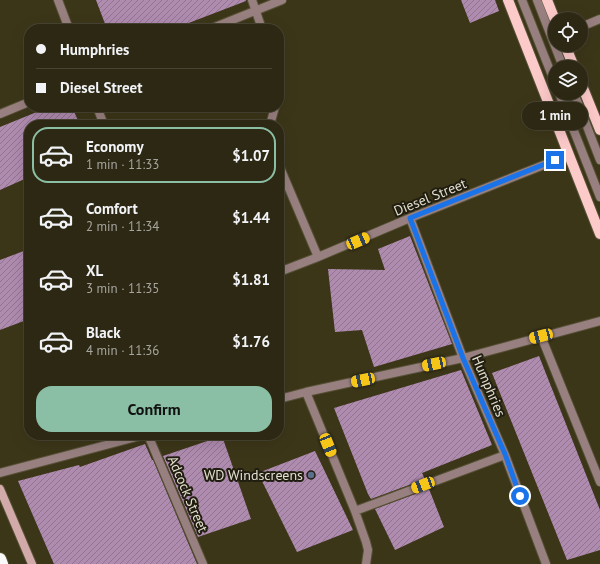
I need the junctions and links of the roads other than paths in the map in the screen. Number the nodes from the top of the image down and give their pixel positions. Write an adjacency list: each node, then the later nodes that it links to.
1 (58, 0): 11 (street)
2 (252, 0): 8 (street)
3 (282, 0): 8 (street)
4 (508, 0): 23 (main road)
5 (522, 0): 16 (street)
6 (537, 0): 15 (street)
7 (547, 0): 9 (main road)
8 (256, 10): 12 (street); 13 (street)
9 (552, 12)
10 (600, 19): 14 (street)
11 (67, 24)
12 (222, 24)
13 (260, 24)
14 (588, 24)
15 (560, 60)
16 (548, 65)
17 (562, 100): 26 (street)
18 (577, 100): 24 (street)
19 (588, 100): 22 (main road)
20 (24, 104): 21 (street)
21 (0, 114)
22 (600, 130)
23 (569, 155): 27 (street, Diesel Street); 28 (main road)
24 (600, 160)
25 (284, 176): 29 (street)
26 (600, 197)
27 (410, 218): 29 (street, Diesel Street); 33 (street, Humphries)
28 (600, 234)
29 (318, 257): 30 (street, Diesel Street)
30 (284, 270)
31 (600, 321): 32 (street)
32 (541, 336): 33 (street); 40 (street)
33 (463, 358): 34 (street); 38 (street, Humphries)
34 (306, 392): 35 (street); 42 (street)
35 (284, 398)
36 (125, 440): 39 (street)
37 (150, 440): 46 (street, Adcock Street)
38 (505, 454): 42 (street); 48 (street, Humphries)
39 (0, 473)
40 (600, 482)
41 (0, 489): 45 (street)
42 (355, 511): 47 (street)
43 (0, 559): 44 (highway)
44 (2, 564)
45 (32, 564)
46 (203, 564)
47 (366, 564)
48 (546, 564)

